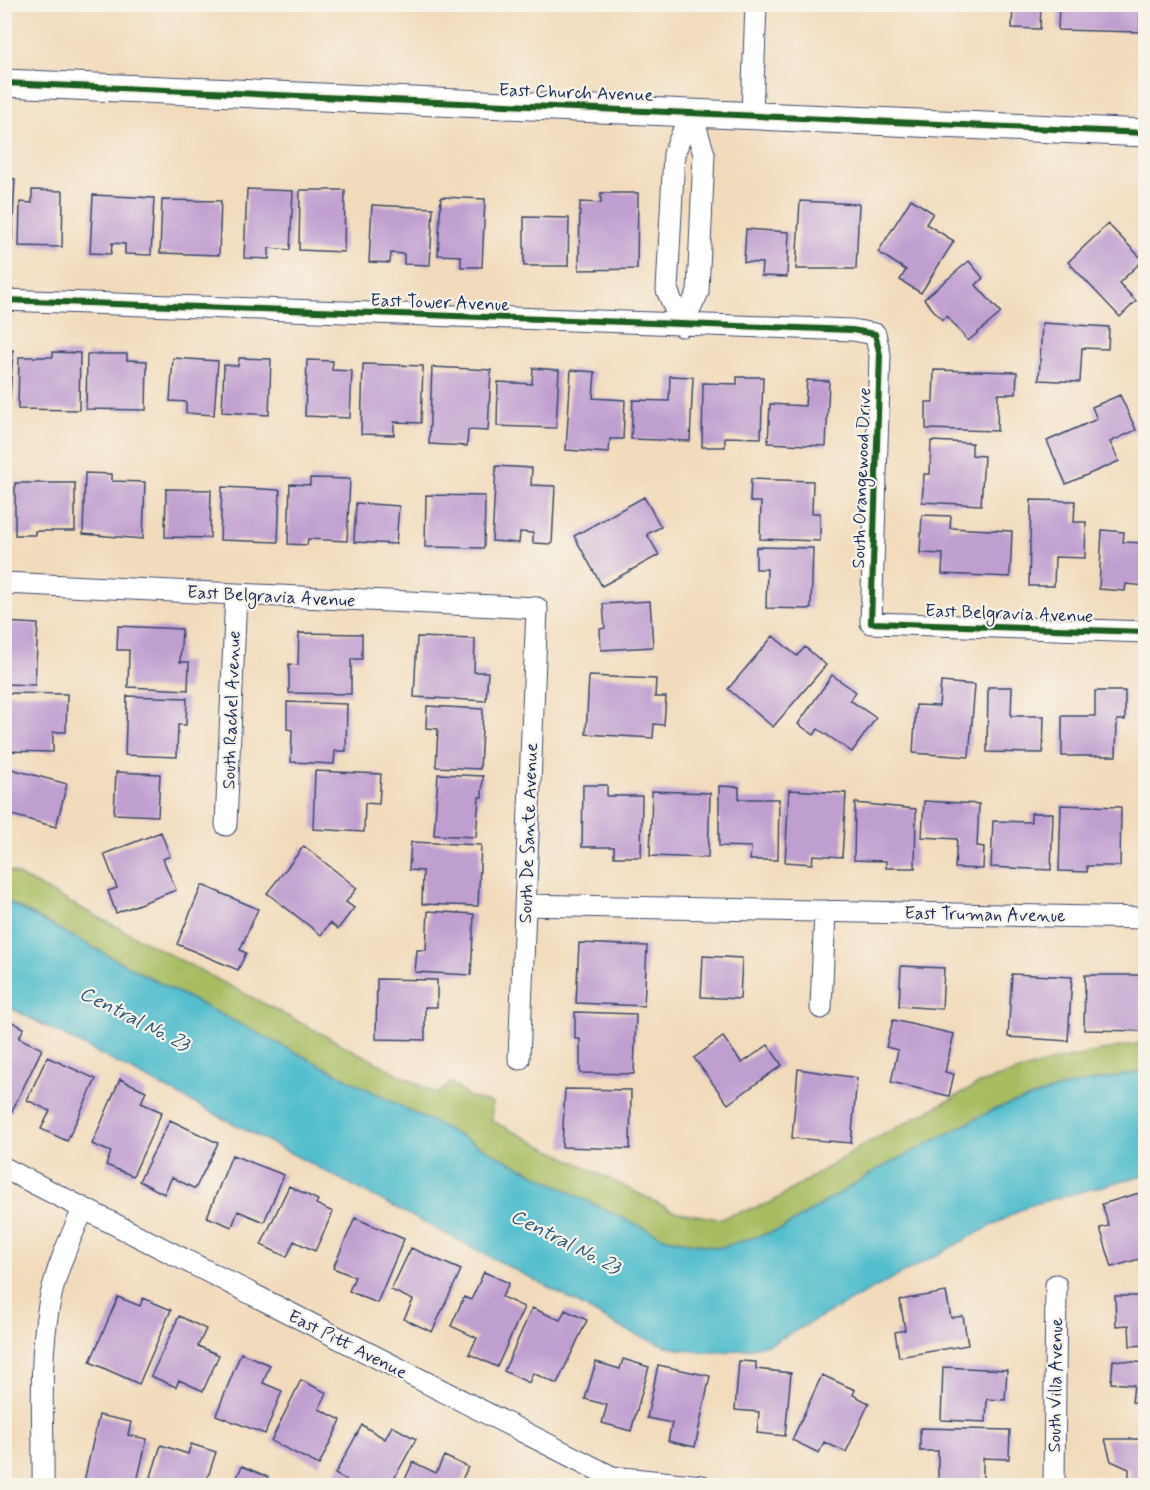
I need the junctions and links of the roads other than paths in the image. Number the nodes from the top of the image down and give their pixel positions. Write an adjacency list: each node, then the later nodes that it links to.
1 (756, 4): 4 (street)
2 (4, 83): 3 (street, East Church Avenue)
3 (692, 111): 4 (street, East Church Avenue); 7 (street); 7 (street)
4 (752, 114): 5 (street, East Church Avenue)
5 (1146, 133)
6 (4, 300): 7 (street, East Tower Avenue)
7 (682, 326): 8 (street, East Tower Avenue)
8 (875, 334): 12 (street, South Orangewood Drive)
9 (4, 583): 10 (street, East Belgravia Avenue)
10 (236, 594): 11 (street, East Belgravia Avenue); 14 (street, South Rachel Avenue)
11 (537, 608): 15 (street, South De Sante Avenue)
12 (871, 623): 13 (street, East Belgravia Avenue)
13 (1146, 632)
14 (226, 825)
15 (525, 905): 16 (street, East Truman Avenue); 19 (street, South De Sante Avenue)
16 (825, 911): 17 (street, East Truman Avenue); 18 (street)
17 (1146, 918)
18 (821, 1008)
19 (519, 1059)
20 (4, 1168): 21 (street, East Pitt Avenue)
21 (83, 1210): 23 (street); 24 (street, East Pitt Avenue)
22 (1056, 1285): 25 (street, South Villa Avenue)
23 (44, 1485)
24 (702, 1485)
25 (1054, 1485)

